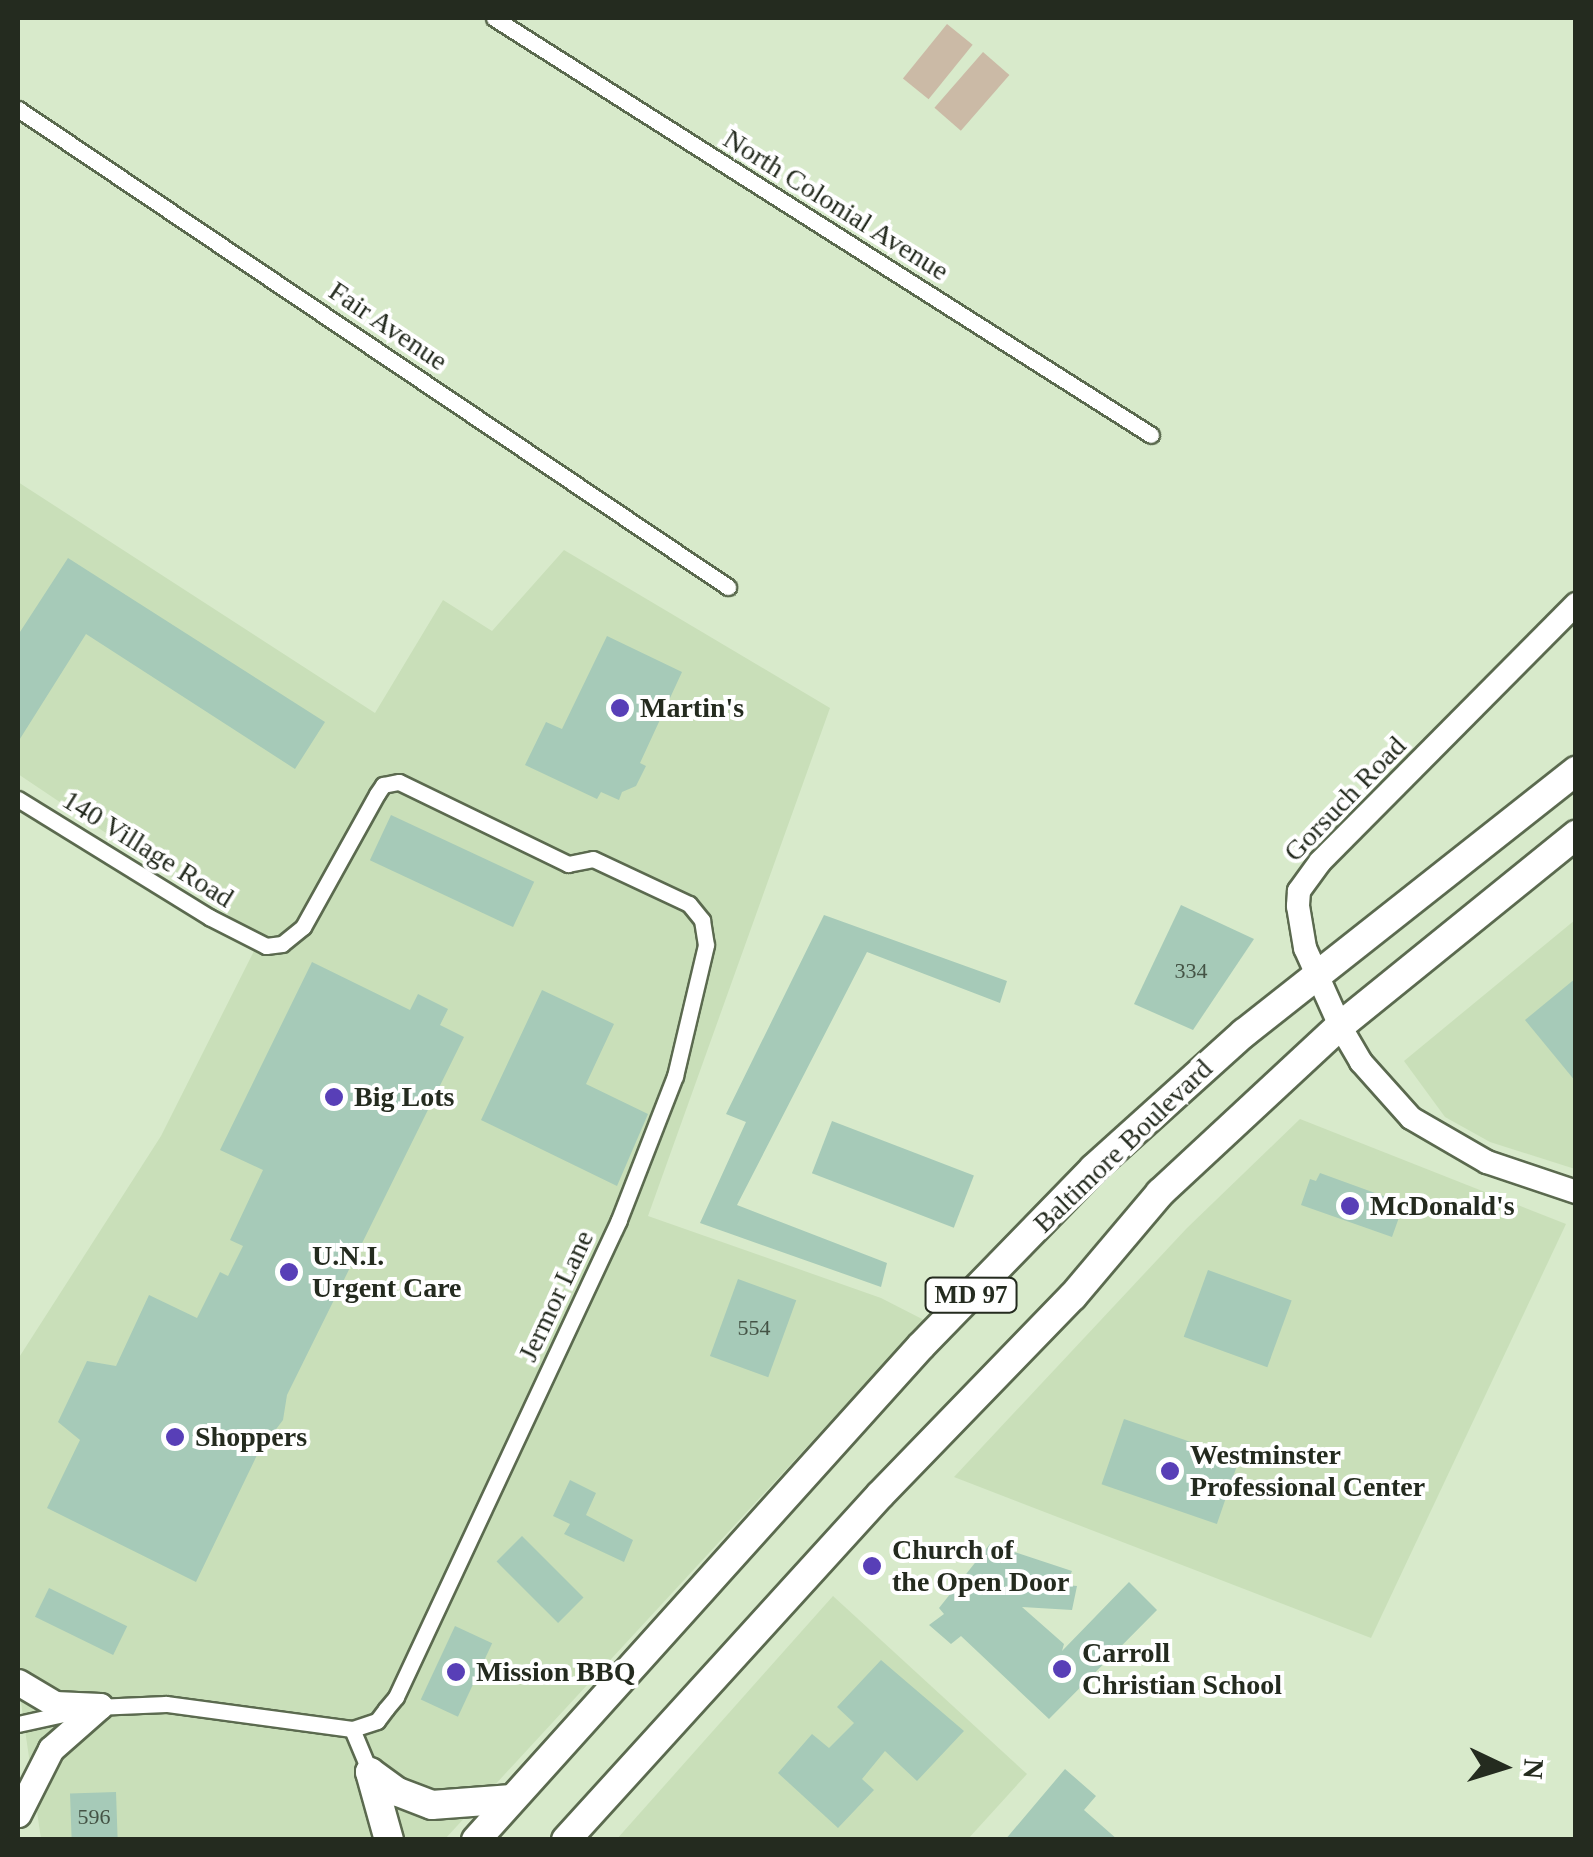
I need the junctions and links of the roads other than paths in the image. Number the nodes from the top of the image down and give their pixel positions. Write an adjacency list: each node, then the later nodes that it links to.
1 (494, 18): 3 (street, North Colonial Avenue)
2 (18, 109): 4 (street, Fair Avenue)
3 (1151, 435)
4 (728, 587)
5 (1576, 604): 10 (street, Gorsuch Road)
6 (1576, 771): 10 (highway, Baltimore Boulevard / MD 97)
7 (18, 798): 9 (street, 140 Village Road)
8 (1576, 835): 11 (highway, MD 97)
9 (251, 942): 16 (street, Jermor Lane)
10 (1316, 974): 11 (street, Gorsuch Road); 18 (highway, Baltimore Boulevard / MD 97)
11 (1340, 1026): 12 (street, Gorsuch Road); 24 (highway, MD 97)
12 (1576, 1192)
13 (18, 1682): 14 (main road)
14 (100, 1706): 15 (street); 16 (street); 19 (main road)
15 (18, 1724)
16 (352, 1729): 17 (street)
17 (370, 1772): 18 (highway); 22 (highway)
18 (512, 1799): 23 (highway, Baltimore Boulevard / MD 97)
19 (18, 1814)
20 (18, 1829): 21 (main road)
21 (20, 1840)
22 (389, 1840)
23 (476, 1840)
24 (566, 1840)

